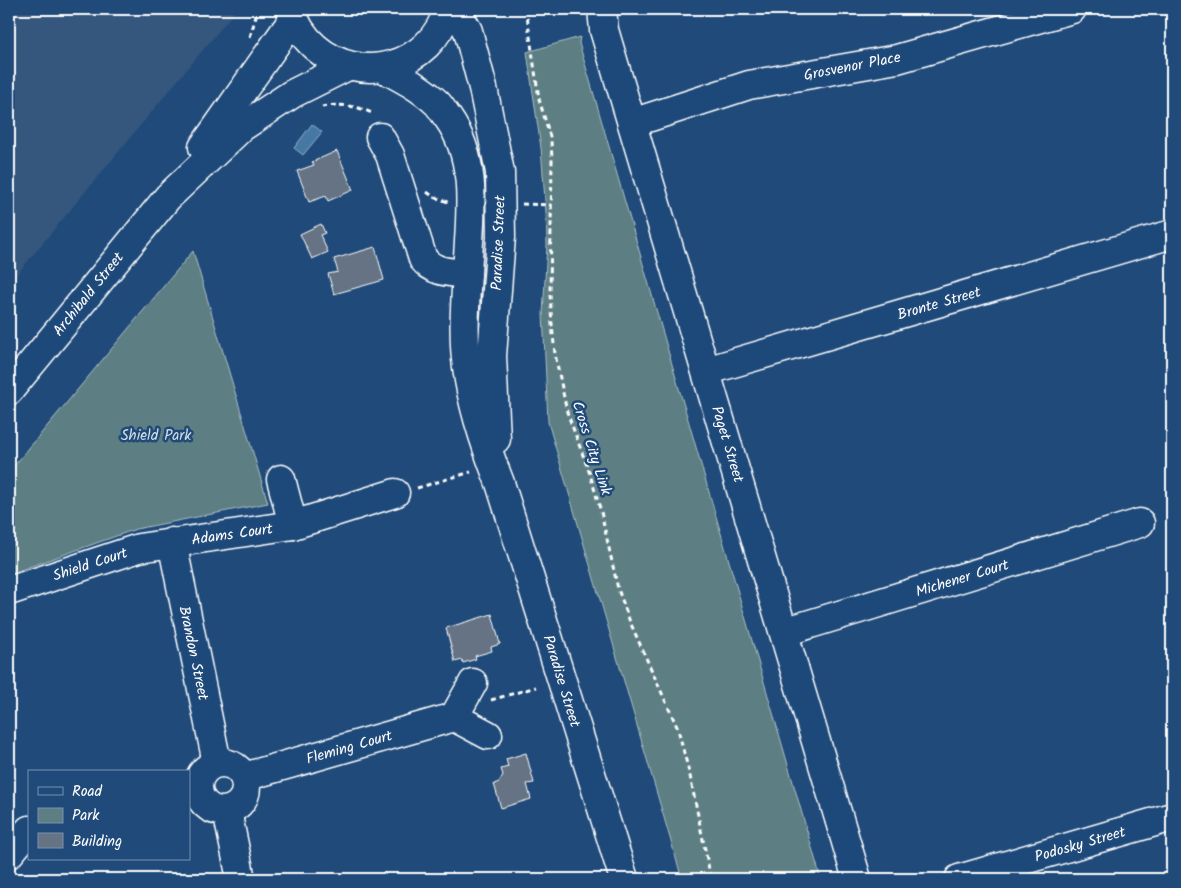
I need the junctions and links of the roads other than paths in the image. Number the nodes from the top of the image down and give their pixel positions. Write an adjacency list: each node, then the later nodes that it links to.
1 (448, 9): 7 (street)
2 (456, 9): 16 (street, Paradise Street)
3 (602, 9): 8 (street, Paget Street)
4 (1072, 9): 8 (street, Grosvenor Place)
5 (292, 14): 6 (street); 10 (street, Archibald Street)
6 (348, 66): 7 (street); 10 (street, Archibald Street)
7 (383, 68): 12 (street, Paradise Street)
8 (632, 123): 13 (street, Paget Street)
9 (380, 137): 12 (street, Paradise Street)
10 (168, 197): 14 (street, Archibald Street)
11 (1172, 234): 13 (street, Bronte Street)
12 (467, 274): 16 (street, Paradise Street)
13 (706, 371): 22 (street, Paget Street)
14 (9, 391)
15 (280, 479): 19 (street, Adams Court)
16 (500, 483): 34 (street, Paradise Street)
17 (395, 493): 19 (street, Adams Court)
18 (1140, 523): 22 (street, Michener Court)
19 (293, 524): 20 (street, Adams Court)
20 (172, 542): 21 (street, Shield Court); 26 (street, Brandon Street)
21 (9, 591)
22 (784, 632): 35 (street, Paget Street)
23 (480, 692): 24 (street)
24 (454, 717): 25 (street); 27 (street, Fleming Court)
25 (488, 735)
26 (217, 763): 27 (street); 28 (street)
27 (244, 777): 29 (street)
28 (193, 790): 29 (street)
29 (227, 810): 33 (street)
30 (1172, 817): 36 (street, Podosky Street)
31 (28, 831): 32 (street)
32 (9, 854)
33 (240, 879)
34 (624, 879)
35 (857, 879)
36 (959, 879)

